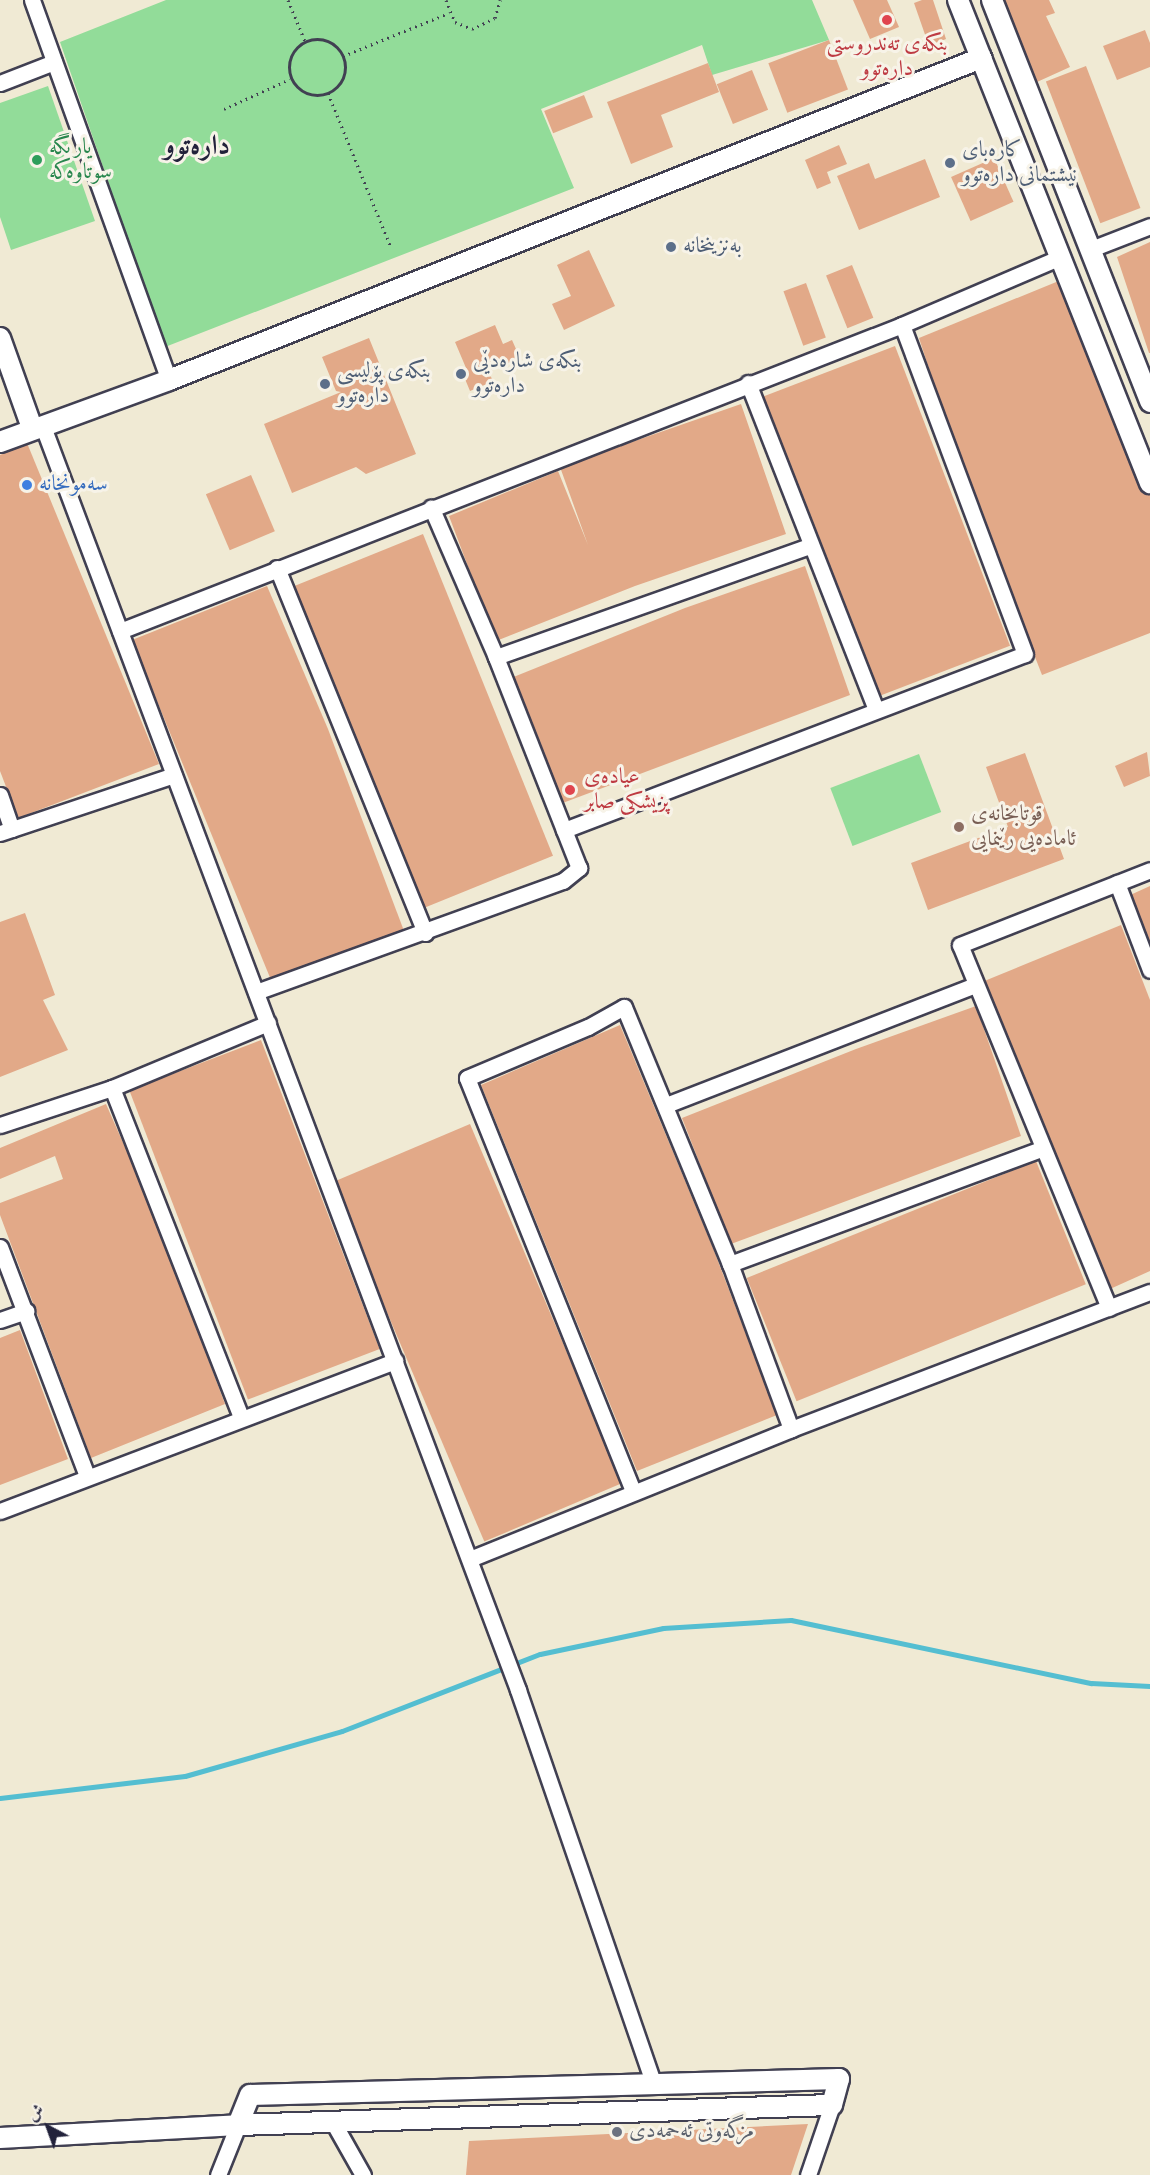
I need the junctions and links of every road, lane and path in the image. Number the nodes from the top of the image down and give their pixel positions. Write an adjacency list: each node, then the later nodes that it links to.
1 (32, 0): 12 (street)
2 (288, 0): 8 (path)
3 (446, 0): 7 (path)
4 (500, 0): 7 (path)
5 (958, 0): 11 (street)
6 (992, 0): 9 (street)
7 (448, 13): 10 (path)
8 (305, 41): 10 (path); 13 (path)
9 (1011, 46): 11 (street); 19 (street)
10 (343, 56): 15 (path)
11 (981, 58): 20 (street); 23 (street)
12 (54, 62): 14 (street); 23 (street)
13 (291, 78): 15 (path); 16 (path)
14 (0, 83)
15 (328, 93): 18 (path)
16 (224, 109)
17 (1150, 226): 19 (street)
18 (391, 247)
19 (1091, 249): 25 (street)
20 (1061, 257): 21 (street); 28 (street)
21 (902, 325): 24 (street); 34 (street)
22 (0, 338): 26 (street)
23 (169, 380): 26 (street)
24 (748, 383): 29 (street); 30 (street)
25 (1150, 402)
26 (37, 426): 27 (street); 32 (street)
27 (0, 441)
28 (1150, 483)
29 (431, 507): 31 (street); 33 (street)
30 (809, 546): 33 (street); 34 (street)
31 (277, 568): 32 (street); 41 (street)
32 (120, 631): 35 (street)
33 (496, 657): 37 (street)
34 (876, 710): 37 (street)
35 (174, 775): 38 (street); 44 (street)
36 (0, 795): 38 (street)
37 (564, 830): 41 (street)
38 (6, 831)
39 (1150, 870): 40 (street)
40 (1117, 883): 42 (street); 43 (street)
41 (425, 933): 44 (street)
42 (1150, 970)
43 (975, 985): 47 (street); 49 (street)
44 (256, 992): 45 (street)
45 (268, 1023): 46 (street); 56 (street)
46 (112, 1088): 48 (street); 57 (street)
47 (666, 1105): 51 (street); 60 (street)
48 (0, 1125)
49 (1041, 1149): 51 (street); 53 (street)
50 (0, 1247): 54 (street)
51 (730, 1264): 58 (street)
52 (1150, 1292): 53 (street)
53 (1109, 1308): 58 (street)
54 (26, 1311): 55 (street); 59 (street)
55 (0, 1320)
56 (395, 1361): 57 (street); 62 (street)
57 (241, 1419): 59 (street)
58 (790, 1429): 60 (street)
59 (87, 1476): 61 (street)
60 (633, 1491): 62 (street)
61 (0, 1511)
62 (470, 1559): 63 (street)
63 (654, 2083): 64 (street); 65 (street); 67 (street)
64 (832, 2105): 65 (street); 71 (street)
65 (663, 2111): 66 (street)
66 (333, 2122): 67 (street); 70 (street)
67 (238, 2125): 68 (street); 69 (street)
68 (0, 2138)
69 (218, 2175)
70 (363, 2175)
71 (808, 2175)

